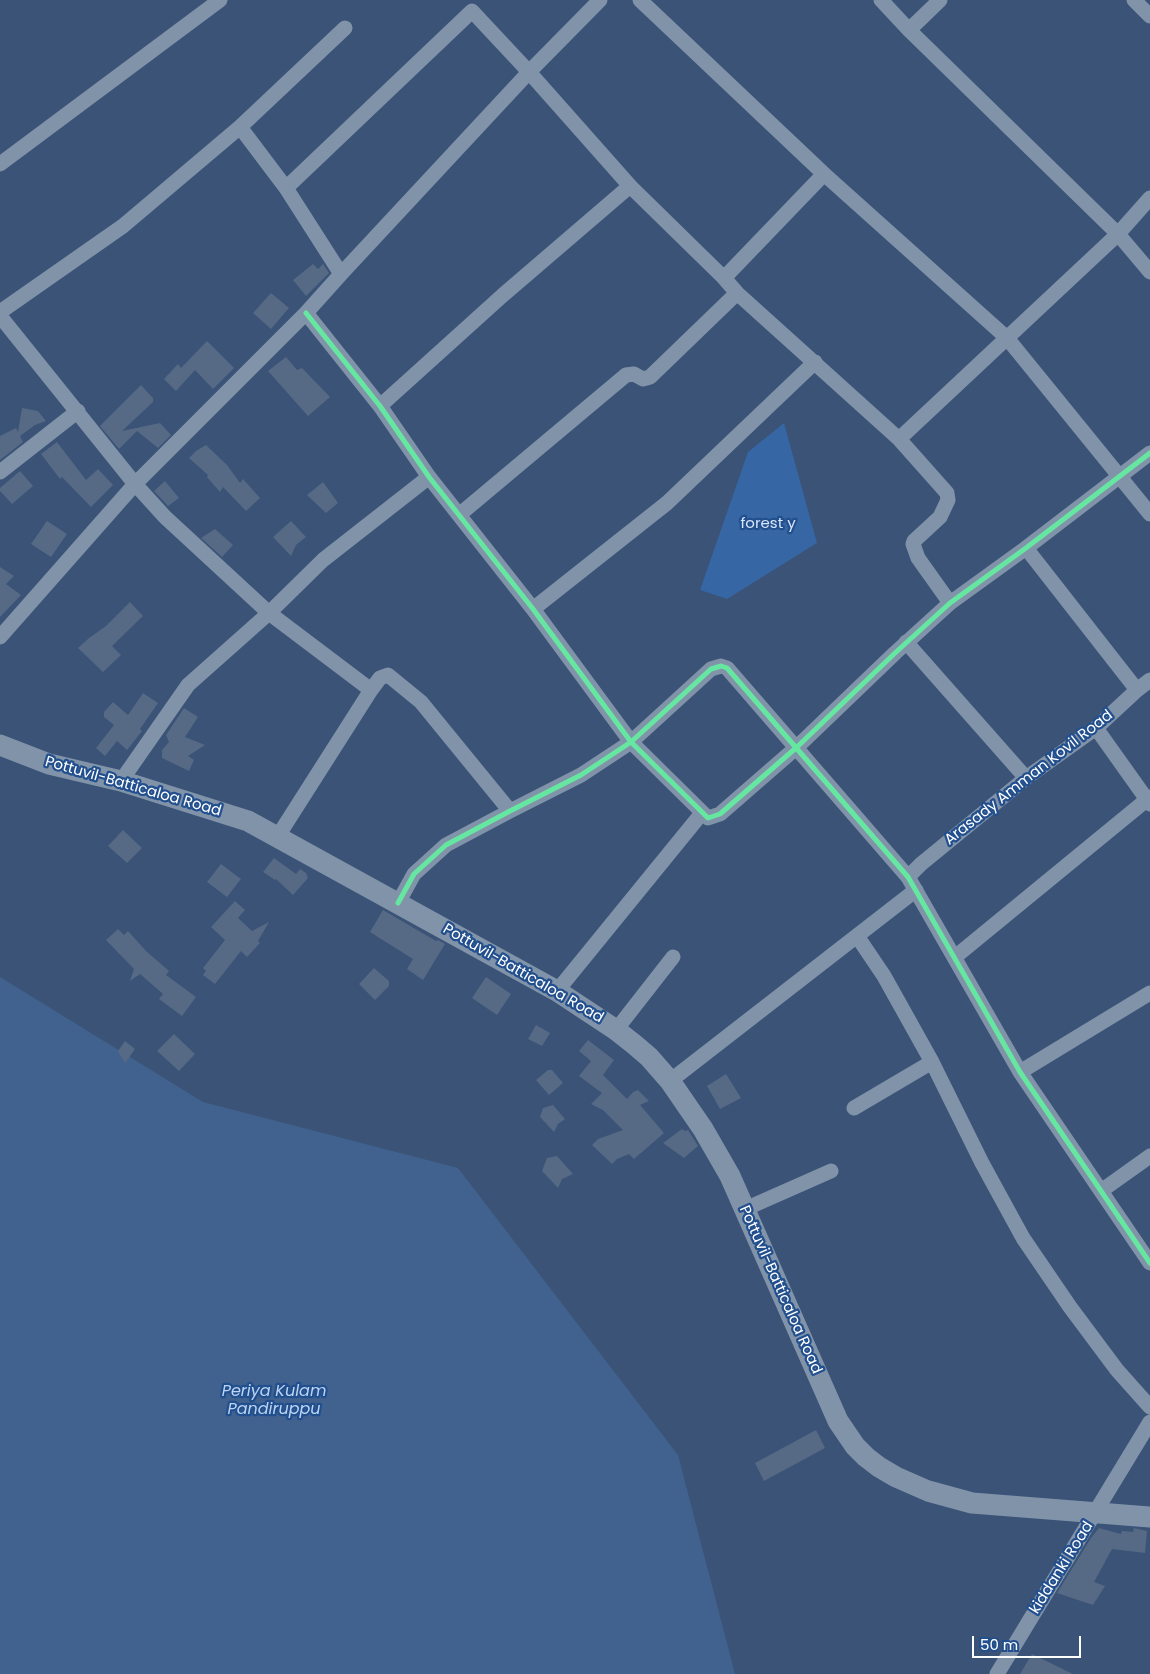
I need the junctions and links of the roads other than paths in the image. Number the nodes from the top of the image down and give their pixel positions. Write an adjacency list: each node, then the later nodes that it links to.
1 (220, 0): 13 (street)
2 (600, 0): 11 (street)
3 (640, 0): 14 (street)
4 (881, 0): 10 (street)
5 (940, 0): 10 (street)
6 (1134, 0): 8 (street)
7 (467, 6): 11 (street); 16 (street)
8 (1150, 16)
9 (345, 28): 12 (street)
10 (909, 30): 18 (street)
11 (529, 72): 15 (street); 20 (street)
12 (240, 127): 16 (street); 23 (street)
13 (0, 164)
14 (824, 174): 21 (street); 25 (street)
15 (630, 186): 21 (street); 27 (street)
16 (286, 188): 20 (street)
17 (1150, 198): 18 (street)
18 (1118, 234): 19 (street); 25 (street)
19 (1150, 272)
20 (341, 274): 24 (street)
21 (724, 278): 22 (street)
22 (737, 292): 26 (street); 36 (street)
23 (0, 314): 28 (street)
24 (306, 314): 27 (street); 34 (street)
25 (1007, 338): 29 (street); 33 (street)
26 (815, 362): 29 (street); 39 (street)
27 (380, 406): 32 (street)
28 (78, 411): 31 (street); 34 (street)
29 (899, 439): 38 (street)
30 (1150, 453): 33 (street)
31 (0, 472)
32 (429, 477): 36 (street); 40 (street)
33 (1119, 477): 35 (street); 37 (street)
34 (135, 484): 40 (street); 41 (street)
35 (1150, 514)
36 (459, 515): 39 (street)
37 (1026, 548): 38 (street); 45 (street)
38 (950, 603): 42 (street)
39 (533, 608): 47 (street)
40 (269, 614): 44 (street); 51 (street)
41 (0, 637)
42 (906, 642): 49 (street); 50 (street)
43 (1150, 680): 45 (street, Arasady Amman Kovil Road)
44 (371, 690): 53 (street); 55 (street)
45 (1137, 690): 46 (street, Arasady Amman Kovil Road)
46 (1096, 728): 50 (street, Arasady Amman Kovil Road); 52 (street)
47 (631, 742): 49 (street); 53 (street); 54 (street)
48 (0, 745): 51 (highway, Pottuvil-Batticaloa Road)
49 (796, 747): 54 (street); 56 (street)
50 (1026, 778): 56 (street, Arasady Amman Kovil Road)
51 (121, 781): 55 (highway, Pottuvil-Batticaloa Road)
52 (1149, 800): 60 (street)
53 (510, 810): 57 (street)
54 (702, 813): 61 (street)
55 (278, 836): 57 (highway, Pottuvil-Batticaloa Road)
56 (912, 883): 58 (street, Arasady Amman Kovil Road); 60 (street)
57 (398, 903): 61 (highway, Pottuvil-Batticaloa Road)
58 (857, 936): 64 (street); 66 (street, Arasady Amman Kovil Road)
59 (673, 957): 63 (street)
60 (955, 957): 65 (street)
61 (557, 991): 63 (highway, Pottuvil-Batticaloa Road)
62 (1150, 992): 65 (street)
63 (616, 1030): 66 (highway, Pottuvil-Batticaloa Road)
64 (932, 1062): 67 (street); 73 (street)
65 (1020, 1072): 70 (street)
66 (670, 1082): 71 (highway, Pottuvil-Batticaloa Road)
67 (854, 1108)
68 (1150, 1156): 70 (street)
69 (831, 1171): 71 (street)
70 (1101, 1192): 72 (street)
71 (745, 1209): 75 (highway, Pottuvil-Batticaloa Road)
72 (1150, 1263)
73 (1150, 1407)
74 (1150, 1422): 75 (street, kiddanki Road)
75 (1096, 1514): 76 (highway, Pottuvil-Batticaloa Road); 77 (street, kiddanki Road)
76 (1150, 1518)
77 (997, 1674)

